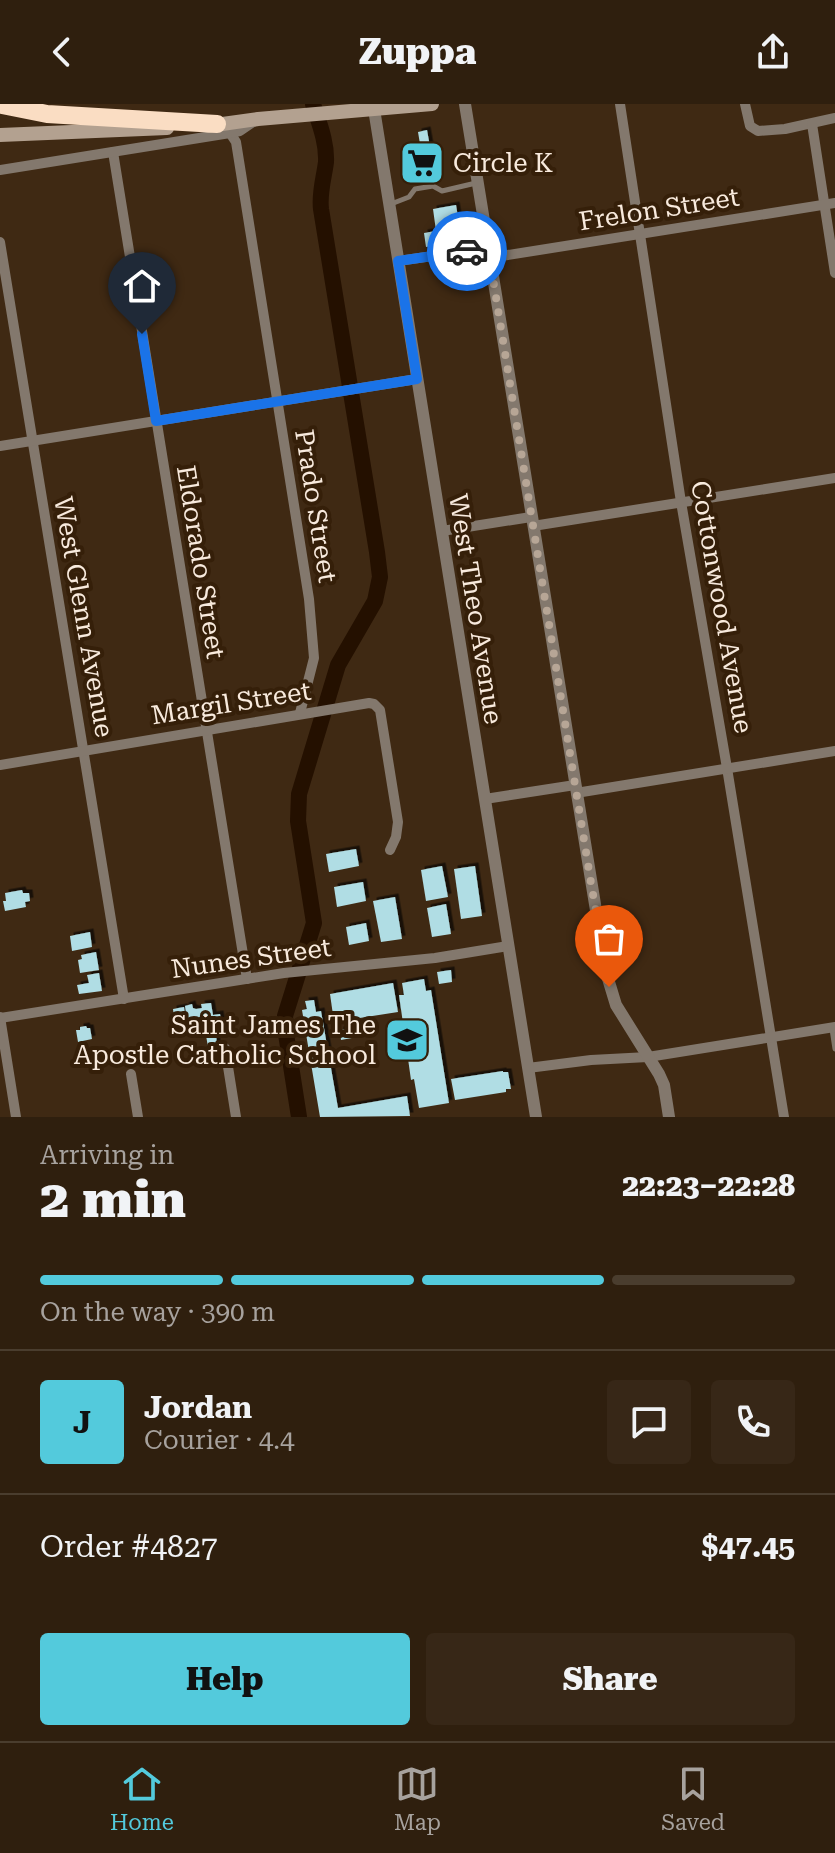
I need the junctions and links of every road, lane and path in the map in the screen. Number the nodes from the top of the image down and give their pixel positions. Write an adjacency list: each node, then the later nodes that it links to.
1 (13, 104): 7 (highway)
2 (271, 104): 10 (main road)
3 (432, 104): 8 (main road)
4 (465, 104): 16 (street)
5 (620, 104): 19 (street, Cottonwood Avenue)
6 (745, 104): 11 (street)
7 (1, 105): 12 (highway)
8 (373, 106): 10 (main road); 17 (street, West Theo Avenue)
9 (835, 118): 11 (street)
10 (258, 119): 12 (main road)
11 (812, 124): 18 (street)
12 (224, 129): 13 (main road); 14 (street); 25 (street, Prado Street)
13 (0, 135)
14 (113, 152): 15 (street); 26 (street, Eldorado Street)
15 (0, 170)
16 (477, 183): 17 (lane); 21 (street)
17 (389, 204): 22 (street, West Theo Avenue)
18 (829, 204): 19 (street, Frelon Street); 23 (street)
19 (640, 234): 21 (street, Frelon Street); 30 (street, Cottonwood Avenue)
20 (0, 242): 27 (street, West Glenn Avenue)
21 (489, 253): 22 (street, Frelon Street); 31 (street)
22 (398, 261): 24 (street, West Theo Avenue)
23 (835, 273)
24 (417, 379): 25 (street); 32 (street, West Theo Avenue)
25 (277, 401): 26 (street); 33 (street, Prado Street)
26 (156, 421): 27 (street); 34 (street, Eldorado Street)
27 (32, 441): 28 (street); 35 (street, West Glenn Avenue)
28 (0, 446)
29 (835, 478): 30 (street)
30 (681, 502): 31 (street); 38 (street, Cottonwood Avenue)
31 (532, 522): 32 (street); 39 (street)
32 (442, 531): 40 (street, West Theo Avenue)
33 (305, 713): 34 (street, Margil Street); 41 (street, Margil Street)
34 (207, 729): 35 (street, Margil Street); 43 (street, Eldorado Street)
35 (84, 750): 37 (street, Margil Street); 44 (street, West Glenn Avenue)
36 (835, 751): 38 (street)
37 (0, 765)
38 (727, 768): 39 (street); 47 (street, Cottonwood Avenue)
39 (576, 789): 40 (street); 50 (street)
40 (485, 799): 42 (street, West Theo Avenue)
41 (390, 850)
42 (508, 946): 43 (street, Nunes Street); 51 (street, West Theo Avenue)
43 (247, 979): 44 (street, Nunes Street)
44 (124, 999): 45 (street, Nunes Street)
45 (0, 1017): 53 (street)
46 (833, 1027): 47 (street); 49 (lane)
47 (771, 1037): 50 (street); 58 (street, Cottonwood Avenue)
48 (225, 1048): 55 (street)
49 (835, 1049)
50 (648, 1057): 51 (street); 57 (street)
51 (528, 1068): 56 (street, West Theo Avenue)
52 (131, 1074): 54 (street)
53 (16, 1117)
54 (138, 1117)
55 (236, 1117)
56 (536, 1117)
57 (669, 1117)
58 (784, 1117)

